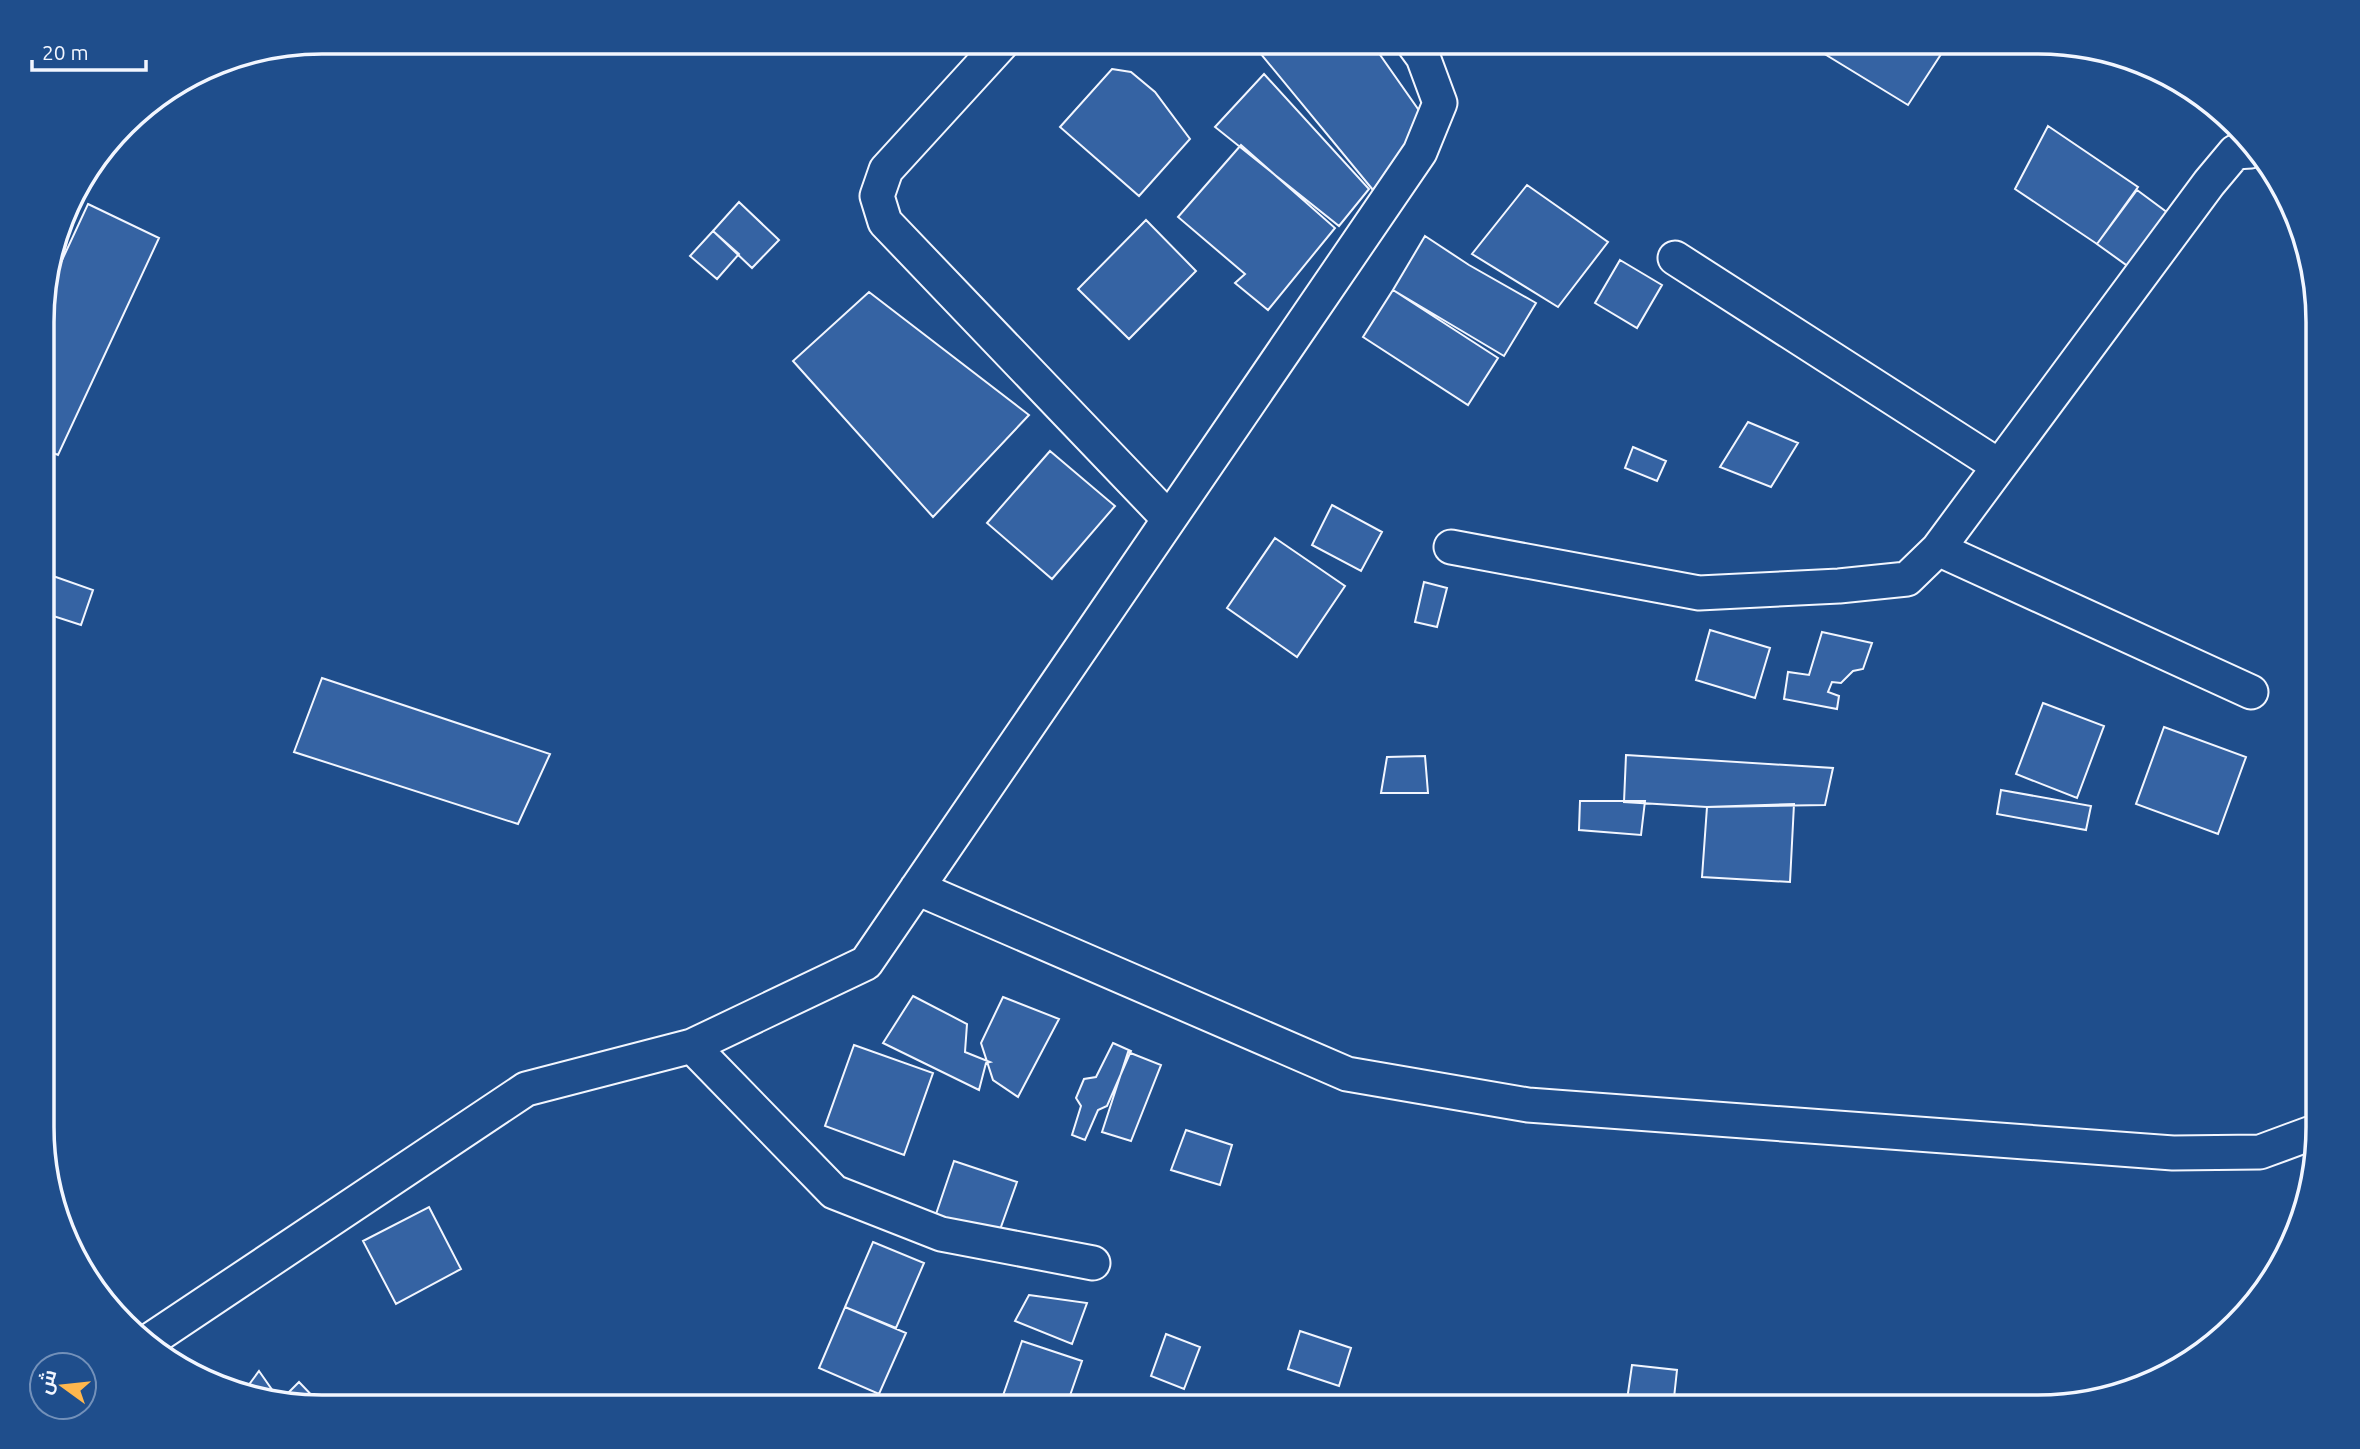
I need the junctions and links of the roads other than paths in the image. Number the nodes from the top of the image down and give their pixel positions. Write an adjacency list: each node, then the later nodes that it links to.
1 (992, 54): 6 (street)
2 (1421, 54): 6 (street)
3 (2244, 151): 5 (street)
4 (1675, 258): 5 (street)
5 (1999, 466): 8 (street)
6 (1169, 519): 10 (street)
7 (1451, 547): 8 (street)
8 (1938, 549): 9 (street)
9 (2251, 692)
10 (917, 888): 11 (street); 12 (street)
11 (692, 1046): 13 (street); 14 (street)
12 (2306, 1135)
13 (1093, 1263)
14 (156, 1336)

